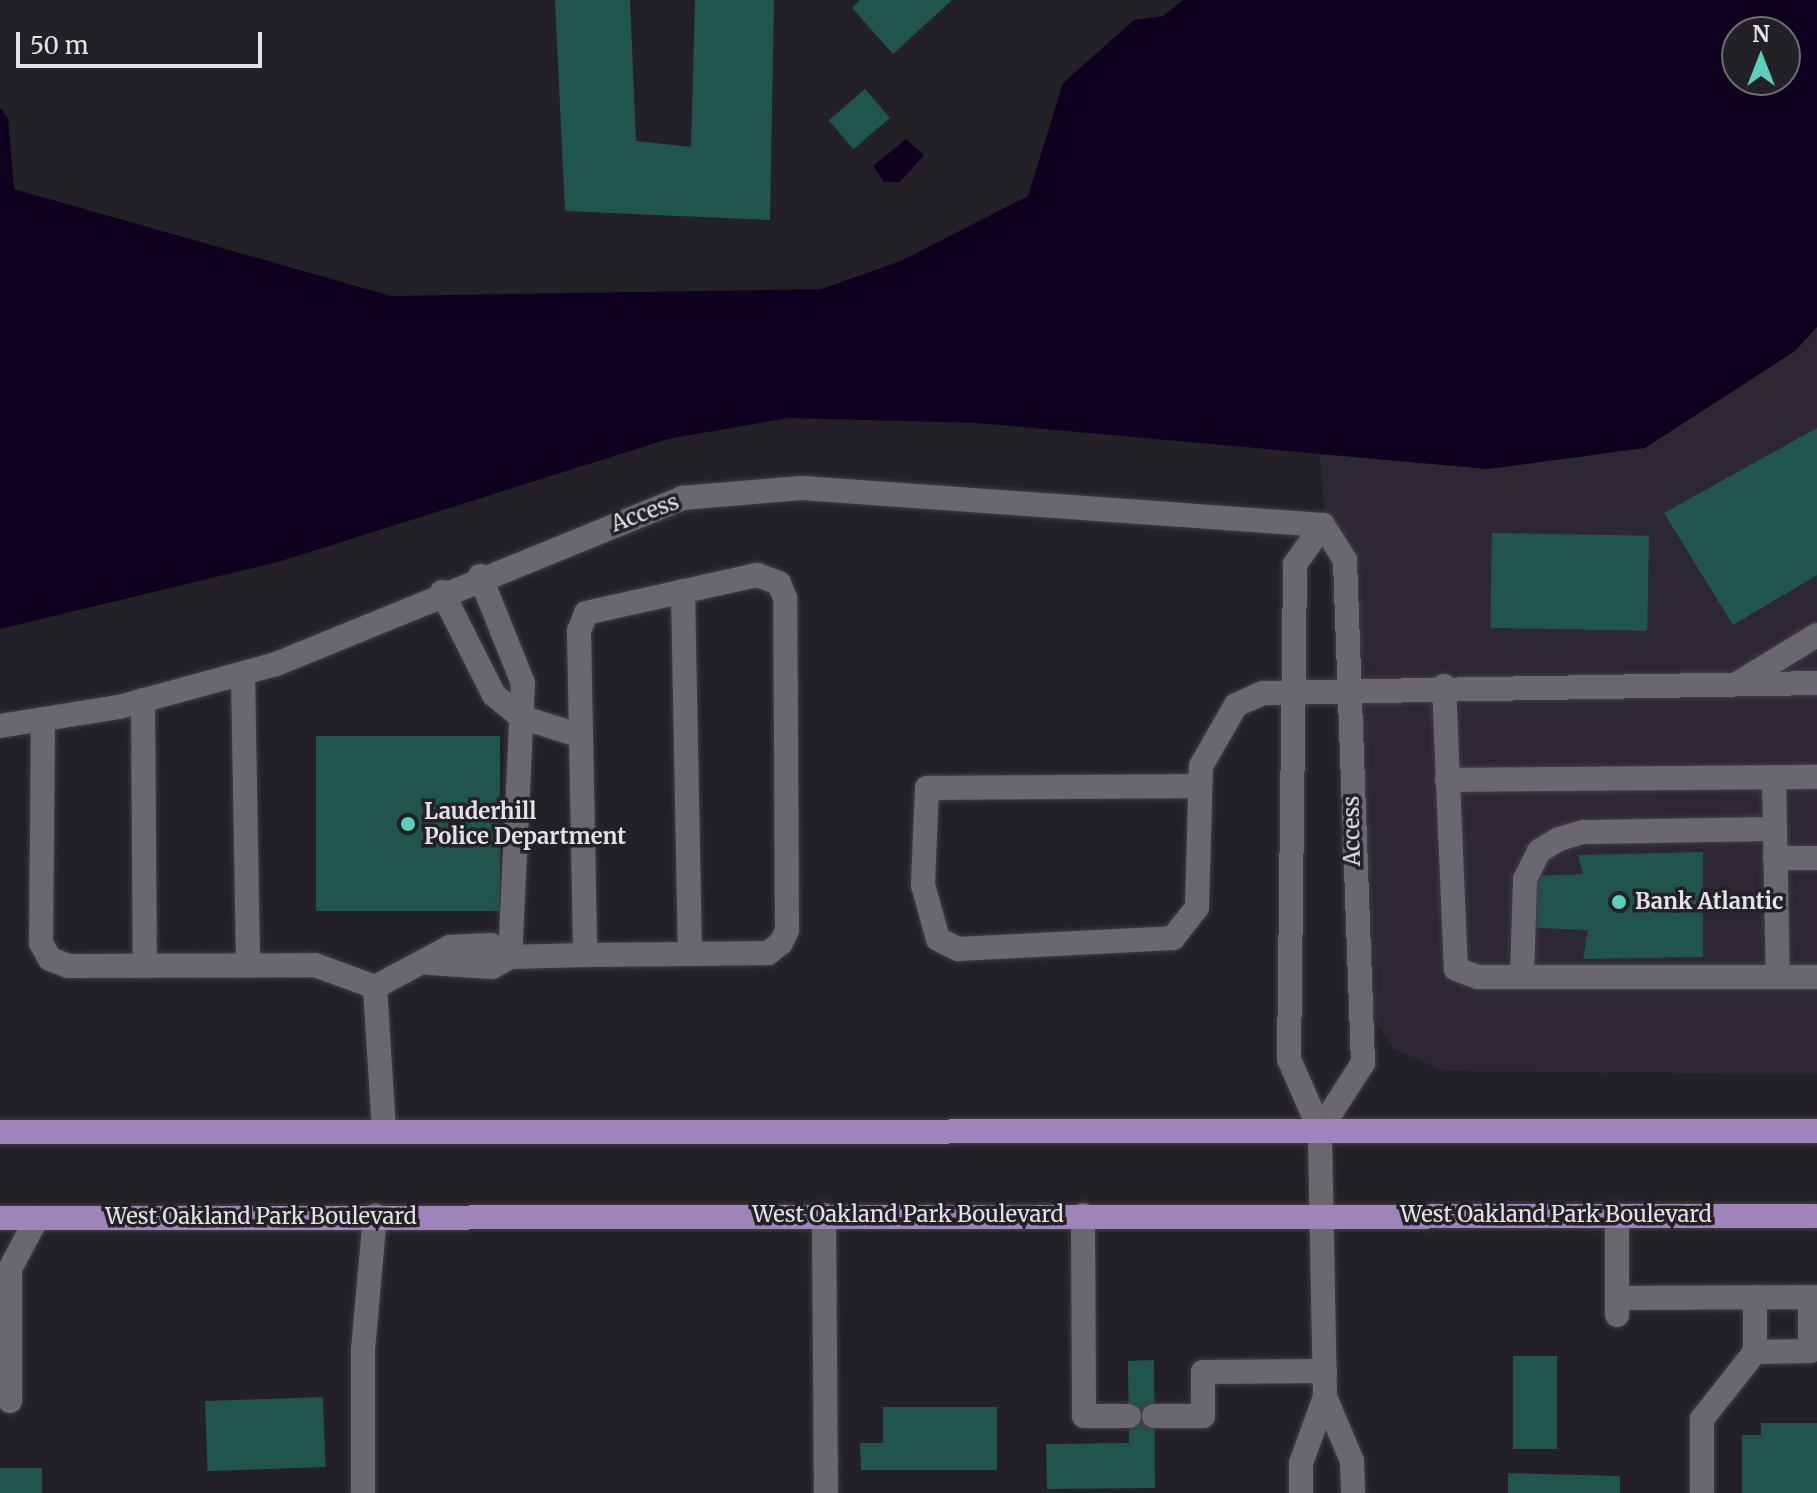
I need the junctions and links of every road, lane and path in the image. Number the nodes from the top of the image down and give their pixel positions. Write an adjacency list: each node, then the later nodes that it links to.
1 (1323, 525): 2 (street, Access); 10 (street, Access); 11 (street)
2 (480, 576): 4 (street, Access); 13 (street)
3 (683, 591): 16 (street); 24 (street); 24 (street)
4 (442, 592): 6 (street, Access); 13 (street)
5 (1817, 635): 7 (street)
6 (243, 674): 12 (street, Access); 28 (street)
7 (1740, 682): 8 (street); 9 (street)
8 (1817, 683)
9 (1444, 686): 10 (street); 19 (street)
10 (1348, 687): 11 (street); 33 (street, Access)
11 (1294, 689): 20 (street); 33 (street)
12 (143, 700): 14 (street, Access); 27 (street)
13 (521, 717): 16 (street); 26 (street)
14 (43, 719): 15 (street, Access); 27 (street)
15 (0, 726)
16 (581, 736): 25 (street)
17 (1774, 777): 18 (street); 19 (street); 21 (street)
18 (1817, 777)
19 (1447, 780): 29 (street)
20 (1199, 786): 20 (street)
21 (1775, 829): 22 (street); 29 (street)
22 (1775, 858): 23 (street); 30 (street)
23 (1817, 858)
24 (690, 954): 25 (street)
25 (585, 955): 26 (street)
26 (510, 957): 32 (street)
27 (145, 965): 28 (street)
28 (248, 965): 32 (street)
29 (1522, 977): 30 (street)
30 (1778, 977): 31 (street)
31 (1817, 977)
32 (375, 987): 36 (street)
33 (1320, 1130): 34 (main road); 36 (main road); 39 (street)
34 (1817, 1131)
35 (0, 1132): 36 (main road)
36 (384, 1132)
37 (824, 1215): 38 (main road, West Oakland Park Boulevard); 41 (main road, West Oakland Park Boulevard); 54 (street)
38 (1083, 1215): 39 (main road, West Oakland Park Boulevard); 51 (street)
39 (1322, 1215): 40 (main road, West Oakland Park Boulevard); 48 (street)
40 (1617, 1215): 42 (main road, West Oakland Park Boulevard); 45 (street)
41 (375, 1216): 44 (main road, West Oakland Park Boulevard); 53 (street)
42 (1817, 1216)
43 (0, 1218): 44 (main road, West Oakland Park Boulevard)
44 (37, 1218): 50 (street)
45 (1755, 1297): 46 (street); 47 (street)
46 (1813, 1297): 47 (street)
47 (1755, 1352): 57 (street)
48 (1325, 1371): 49 (street); 52 (street)
49 (1325, 1397): 55 (street); 56 (street)
50 (10, 1401)
51 (1129, 1416)
52 (1154, 1416)
53 (363, 1493)
54 (826, 1493)
55 (1301, 1493)
56 (1353, 1493)
57 (1702, 1493)

